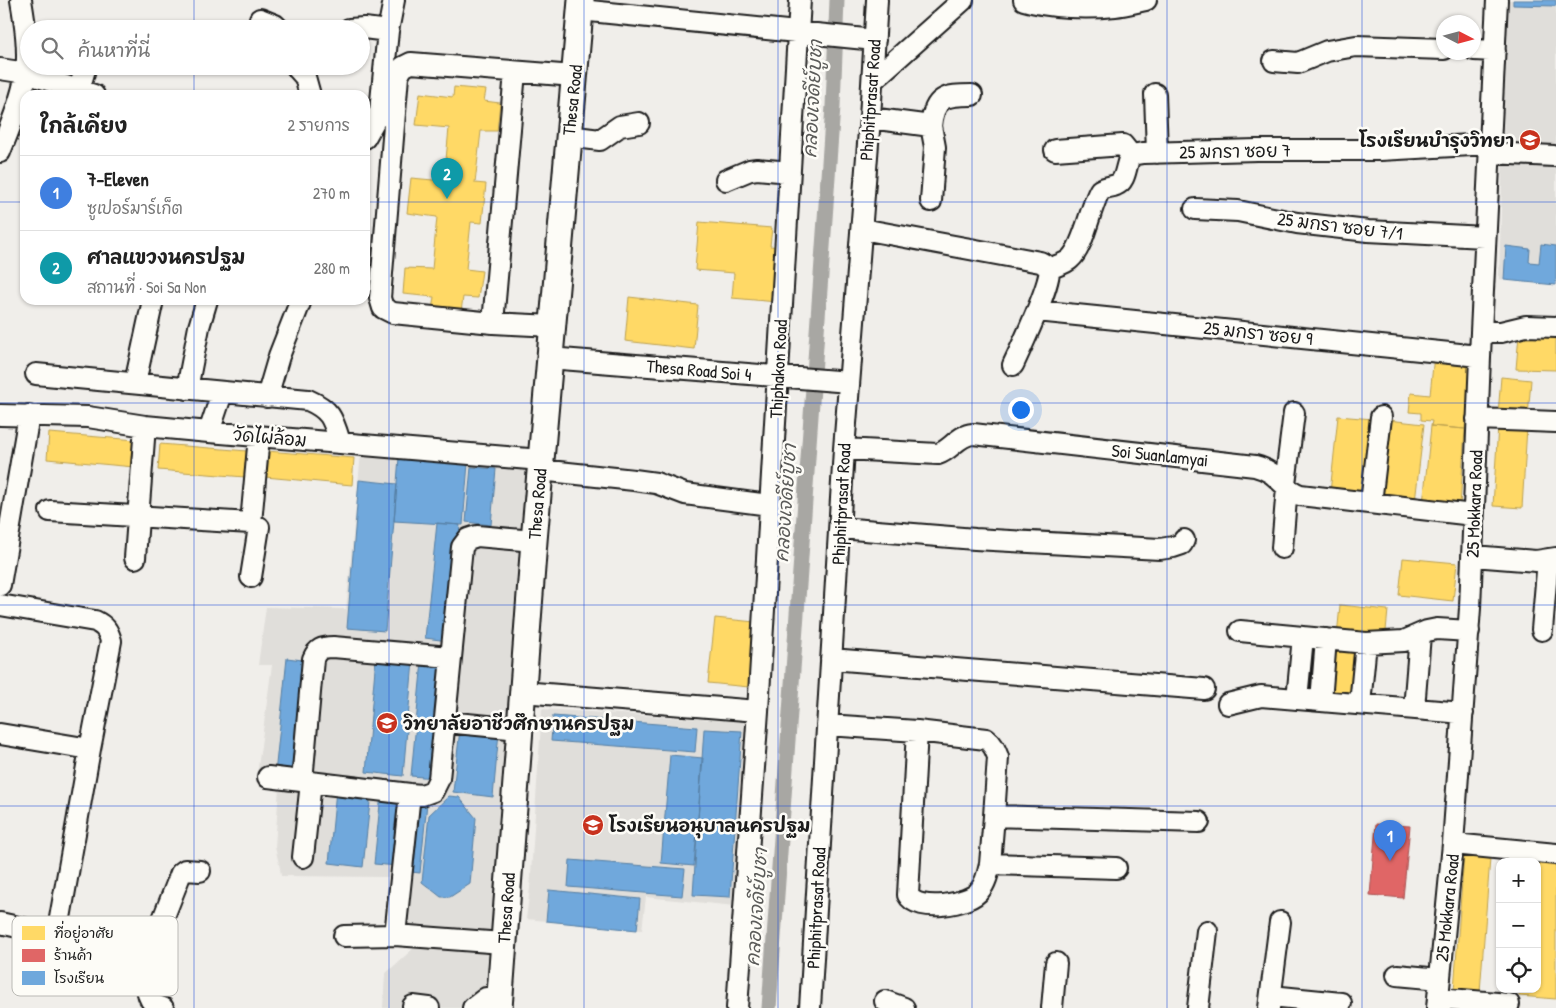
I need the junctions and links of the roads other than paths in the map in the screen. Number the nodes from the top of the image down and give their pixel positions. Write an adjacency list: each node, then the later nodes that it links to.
1 (21, 0): 11 (street)
2 (394, 0): 14 (street)
3 (800, 0): 15 (street, Thiphakon Road)
4 (877, 0): 16 (street, Phiphitprasat Road)
5 (963, 0): 29 (street)
6 (1024, 0): 7 (street)
7 (1146, 0)
8 (1497, 0): 19 (street, 25 Mokkara Road)
9 (581, 5): 15 (street); 28 (main road, Thesa Road)
10 (260, 18): 12 (street)
11 (24, 20)
12 (264, 20)
13 (370, 29): 14 (street)
14 (388, 31): 40 (street)
15 (806, 33): 16 (street); 48 (street, Thiphakon Road)
16 (868, 40): 29 (street, Phiphitprasat Road)
17 (1436, 49): 20 (street)
18 (1481, 50): 19 (street)
19 (1495, 51): 42 (street, 25 Mokkara Road)
20 (1274, 60)
21 (0, 69): 22 (street)
22 (20, 72)
23 (515, 72): 28 (street); 59 (street); 59 (street)
24 (26, 75): 30 (street)
25 (32, 75): 31 (street)
26 (86, 75): 32 (street)
27 (303, 75): 33 (street)
28 (574, 76): 41 (main road, Thesa Road)
29 (873, 80): 37 (street, Phiphitprasat Road)
30 (22, 90)
31 (78, 90)
32 (87, 90)
33 (309, 90)
34 (1155, 94): 45 (street)
35 (972, 95): 39 (street)
36 (20, 97): 44 (street)
37 (870, 118): 39 (street); 52 (street, Phiphitprasat Road)
38 (639, 123): 41 (street)
39 (931, 126): 50 (street)
40 (370, 129)
41 (568, 136): 60 (main road, Thesa Road)
42 (1490, 148): 45 (street, 25 มกรา ซอย 7); 47 (street, 25 มกรา ซอย 7); 53 (street, 25 Mokkara Road)
43 (1055, 150): 46 (street)
44 (0, 152)
45 (1157, 153): 46 (street, 25 มกรา ซอย 7)
46 (1131, 155): 54 (street)
47 (1554, 156)
48 (790, 172): 49 (street); 67 (street, Thiphakon Road)
49 (726, 180)
50 (931, 201)
51 (1195, 209): 53 (street, 25 มกรา ซอย 7/1)
52 (862, 228): 54 (street); 68 (street, Phiphitprasat Road)
53 (1486, 237): 62 (street, 25 Mokkara Road)
54 (1049, 270): 58 (street)
55 (152, 305): 69 (street)
56 (206, 305): 70 (street)
57 (299, 305): 72 (street)
58 (1037, 311): 63 (street, 25 มกรา ซอย 9); 65 (street)
59 (493, 323): 60 (street)
60 (553, 326): 64 (main road, Thesa Road)
61 (1556, 327): 62 (street)
62 (1480, 332): 63 (street, 25 Mokkara Road)
63 (1480, 356): 77 (street, 25 Mokkara Road)
64 (549, 358): 67 (street, Thesa Road Soi 4); 84 (main road, Thesa Road)
65 (1013, 365)
66 (36, 374): 69 (street)
67 (785, 377): 68 (street, Thesa Road Soi 4); 87 (street, Thiphakon Road)
68 (843, 381): 83 (street, Phiphitprasat Road)
69 (135, 383): 70 (street)
70 (186, 389): 71 (street)
71 (222, 393): 72 (street); 80 (street)
72 (267, 397): 82 (street)
73 (1294, 413): 85 (street)
74 (0, 415): 75 (street, วัดไผ่ล้อม)
75 (29, 416): 79 (street, วัดไผ่ล้อม); 99 (street)
76 (1381, 418): 86 (street)
77 (1477, 419): 78 (street); 89 (street, 25 Mokkara Road)
78 (1556, 422)
79 (145, 426): 80 (street, วัดไผ่ล้อม); 90 (street)
80 (209, 432): 81 (street, วัดไผ่ล้อม)
81 (259, 436): 82 (street, วัดไผ่ล้อม); 91 (street)
82 (340, 442): 84 (street, วัดไผ่ล้อม)
83 (844, 449): 85 (street, Soi Suanlamyai); 92 (street, Phiphitprasat Road)
84 (540, 465): 87 (street, วัดไผ่ล้อม); 94 (main road, Thesa Road)
85 (1286, 486): 86 (street, Soi Suanlamyai); 95 (street)
86 (1371, 503): 89 (street, Soi Suanlamyai)
87 (770, 505): 118 (street, Thiphakon Road)
88 (50, 511): 90 (street)
89 (1473, 515): 96 (street, 25 Mokkara Road)
90 (138, 516): 91 (street); 97 (street)
91 (251, 523): 100 (street)
92 (840, 528): 93 (street); 110 (street, Phiphitprasat Road)
93 (1184, 540)
94 (534, 541): 109 (street); 112 (main road, Thesa Road)
95 (1282, 548)
96 (1473, 556): 98 (street); 104 (street, 25 Mokkara Road)
97 (135, 558)
98 (1552, 558): 102 (street)
99 (1, 576)
100 (251, 577)
101 (0, 605): 125 (street)
102 (1542, 630)
103 (1240, 631): 106 (street)
104 (1468, 631): 105 (street); 119 (street, 25 Mokkara Road)
105 (1420, 635): 108 (street); 117 (street)
106 (1303, 637): 107 (street); 113 (street)
107 (1326, 639): 108 (street); 114 (street)
108 (1366, 643): 116 (street)
109 (450, 657): 120 (street); 127 (street)
110 (831, 659): 111 (street); 121 (street, Phiphitprasat Road)
111 (1204, 689)
112 (522, 692): 118 (street); 122 (main road, Thesa Road)
113 (1297, 699): 114 (street); 115 (street)
114 (1321, 701): 116 (street)
115 (1228, 704)
116 (1360, 704): 117 (street)
117 (1414, 709): 119 (street)
118 (758, 711): 154 (street, Thiphakon Road)
119 (1462, 713): 131 (street, 25 Mokkara Road)
120 (444, 722): 122 (street); 128 (street)
121 (827, 725): 123 (street); 155 (street, Phiphitprasat Road)
122 (520, 730): 144 (main road, Thesa Road)
123 (917, 731): 129 (street); 135 (street)
124 (0, 734): 125 (street)
125 (90, 749): 138 (street)
126 (268, 777): 127 (street)
127 (306, 781): 128 (street); 133 (street)
128 (410, 794): 143 (street)
129 (994, 816): 130 (street); 135 (street)
130 (1199, 822)
131 (1453, 844): 134 (street); 147 (street, 25 Mokkara Road)
132 (1556, 854): 134 (street)
133 (303, 856)
134 (1522, 856)
135 (990, 864): 136 (street)
136 (1116, 868)
137 (200, 870): 139 (street)
138 (60, 916)
139 (164, 916)
140 (1280, 922): 150 (street)
141 (1207, 931): 158 (street)
142 (344, 936): 143 (street)
143 (395, 936): 144 (street)
144 (504, 943): 152 (main road, Thesa Road)
145 (1056, 963): 157 (street)
146 (1397, 975): 147 (street)
147 (1438, 995): 148 (street)
148 (1509, 1000)
149 (885, 1001): 156 (street)
150 (1270, 1002): 151 (street)
151 (1341, 1002)
152 (499, 1004): 153 (street)
153 (473, 1008)
154 (737, 1008)
155 (810, 1008)
156 (904, 1008)
157 (1052, 1008)
158 (1198, 1008)

